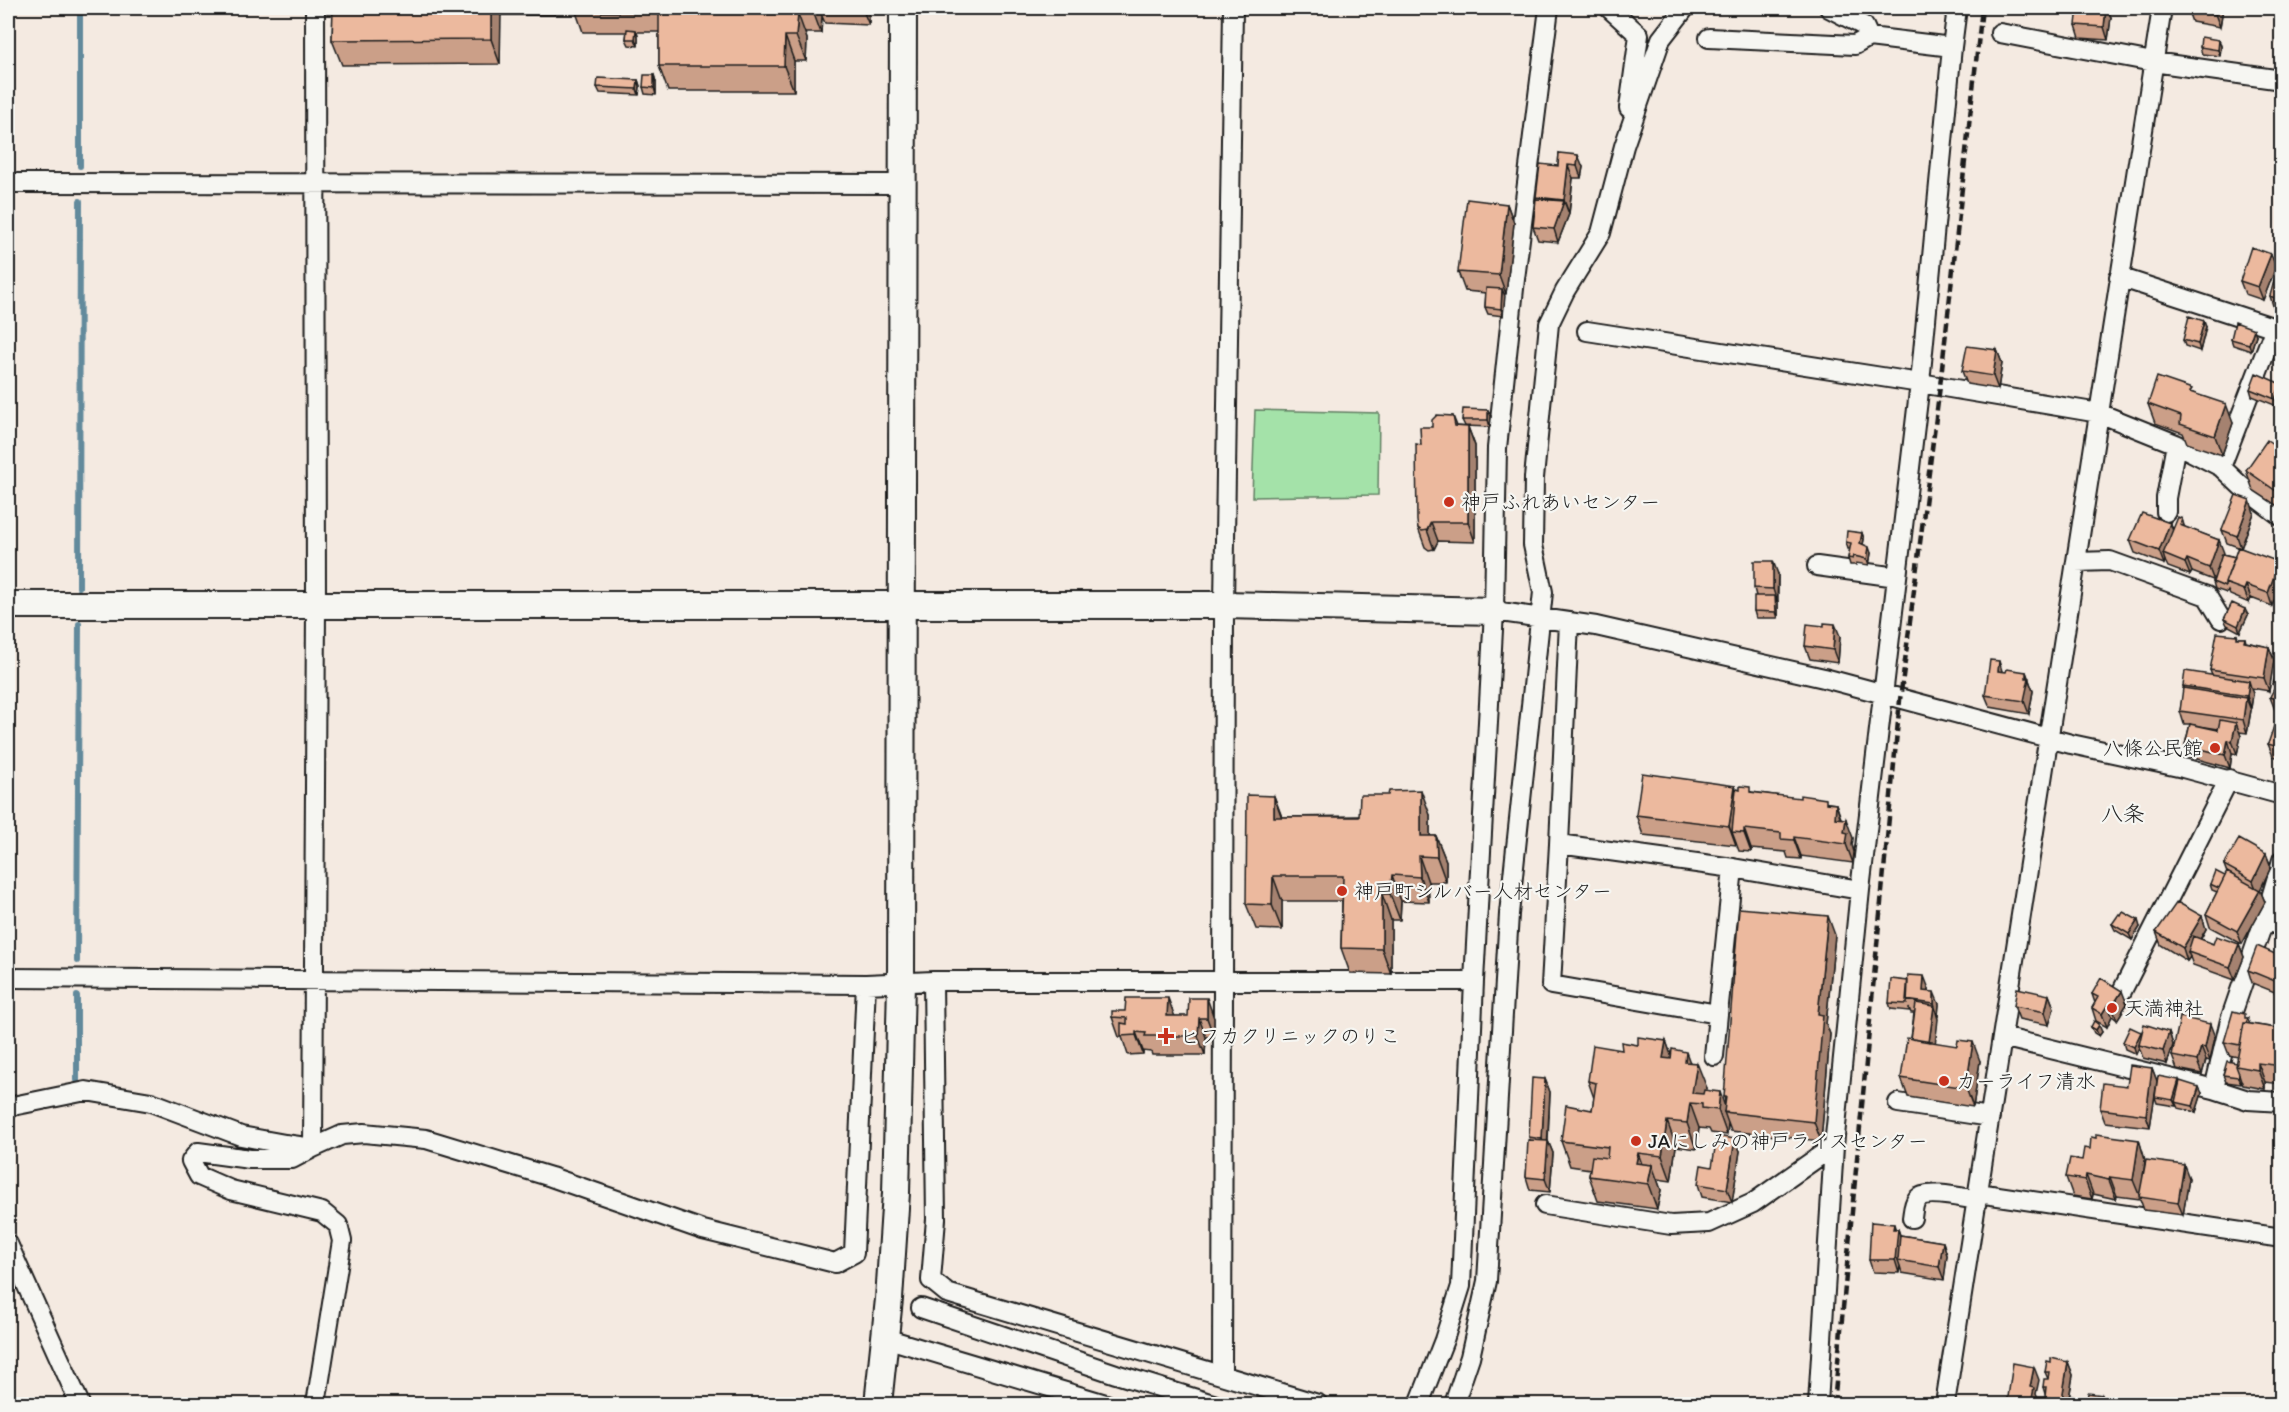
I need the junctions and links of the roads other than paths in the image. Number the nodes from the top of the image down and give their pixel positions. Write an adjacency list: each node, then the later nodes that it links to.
1 (315, 8): 19 (street)
2 (903, 8): 18 (street)
3 (1233, 8): 34 (street)
4 (1549, 8): 36 (street)
5 (1609, 8): 16 (street)
6 (1685, 8): 16 (street)
7 (1829, 8): 11 (street)
8 (1956, 8): 13 (street)
9 (2162, 8): 14 (street)
10 (2000, 33): 14 (street)
11 (1869, 37): 12 (street); 13 (street)
12 (1709, 38)
13 (1952, 47): 23 (street)
14 (2153, 62): 15 (street); 20 (street)
15 (2282, 80)
16 (1624, 146): 37 (street)
17 (8, 183): 19 (street)
18 (902, 184): 19 (street); 32 (street)
19 (316, 185): 35 (street)
20 (2119, 277): 22 (street); 24 (street)
21 (1587, 331): 23 (street)
22 (2278, 333): 26 (street)
23 (1920, 383): 24 (street); 31 (street)
24 (2099, 413): 25 (street); 29 (street)
25 (2176, 444): 26 (street); 27 (street)
26 (2221, 467): 28 (street)
27 (2166, 512)
28 (2282, 517)
29 (2076, 562): 38 (street); 41 (street)
30 (1817, 566): 31 (street)
31 (1897, 577): 40 (street)
32 (901, 604): 34 (street); 35 (street); 54 (street)
33 (8, 605): 35 (street)
34 (1224, 605): 36 (street); 55 (street)
35 (316, 606): 51 (street)
36 (1494, 611): 37 (street); 53 (street)
37 (1540, 616): 39 (street); 84 (street)
38 (2221, 619)
39 (1569, 622): 40 (street); 44 (street)
40 (1883, 695): 41 (street); 47 (street)
41 (2049, 737): 42 (street); 59 (street)
42 (2229, 779): 43 (street); 57 (street)
43 (2282, 795)
44 (1559, 844): 46 (street); 58 (street)
45 (2282, 860): 48 (street)
46 (1733, 868): 47 (street); 58 (street)
47 (1860, 890): 66 (street)
48 (2265, 918): 49 (street); 61 (street)
49 (2282, 928)
50 (8, 978): 51 (street)
51 (312, 980): 56 (street); 67 (street)
52 (933, 981): 54 (street); 55 (street); 75 (street)
53 (1474, 981): 55 (street); 83 (street)
54 (901, 983): 56 (street); 74 (street)
55 (1223, 983): 75 (street)
56 (866, 984): 67 (street)
57 (2122, 991)
58 (1718, 1014): 60 (street)
59 (2002, 1037): 61 (street); 65 (street)
60 (1714, 1056)
61 (2214, 1089): 62 (street)
62 (2282, 1102)
63 (1898, 1103): 65 (street)
64 (8, 1107): 67 (street)
65 (1990, 1117): 68 (street)
66 (1834, 1146): 69 (street); 85 (street)
67 (313, 1148): 78 (street)
68 (1978, 1196): 70 (street); 71 (street); 86 (street)
69 (1545, 1205)
70 (1912, 1218)
71 (2282, 1238)
72 (8, 1244): 77 (street)
73 (921, 1308): 81 (street)
74 (885, 1338): 76 (street); 79 (street)
75 (1222, 1375): 82 (street)
76 (1059, 1397): 80 (street)
77 (80, 1404)
78 (316, 1404)
79 (878, 1404)
80 (1106, 1404)
81 (1213, 1404)
82 (1318, 1404)
83 (1419, 1404)
84 (1454, 1404)
85 (1818, 1404)
86 (1945, 1404)

